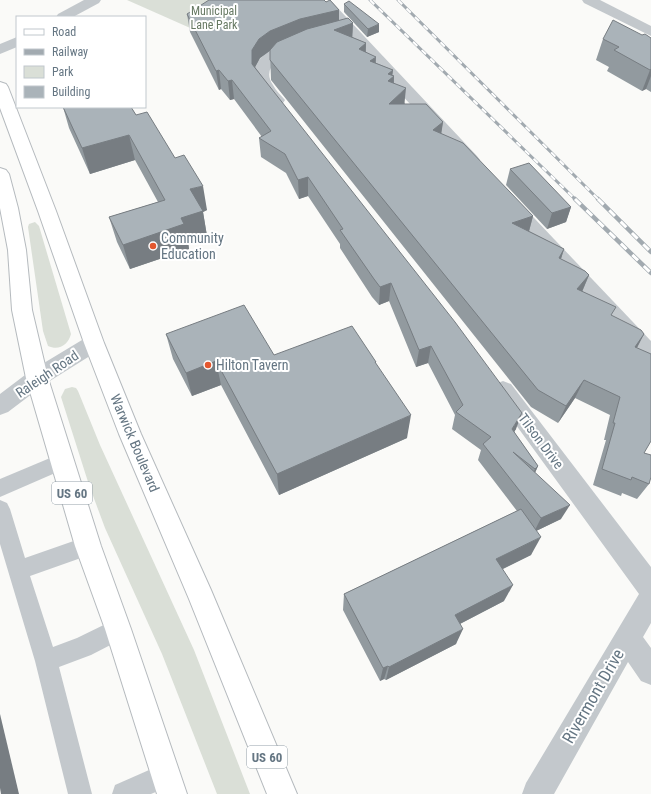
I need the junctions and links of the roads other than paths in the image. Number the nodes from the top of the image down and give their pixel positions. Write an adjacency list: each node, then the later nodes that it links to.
1 (94, 0): 4 (street)
2 (590, 0): 6 (street)
3 (327, 5): 5 (street)
4 (65, 16)
5 (352, 31): 10 (street); 11 (street)
6 (651, 32)
7 (16, 42): 8 (street)
8 (0, 50)
9 (0, 87): 14 (main road, Warwick Boulevard / US 60)
10 (288, 114)
11 (480, 170)
12 (0, 174): 17 (main road, US 60)
13 (501, 193): 15 (street)
14 (94, 343): 17 (street, Raleigh Road); 33 (main road, Warwick Boulevard / US 60)
15 (651, 355)
16 (493, 377): 24 (street, Tilson Drive)
17 (37, 378): 18 (street, Raleigh Road); 19 (main road, US 60)
18 (0, 406)
19 (62, 461): 20 (lane); 22 (main road, US 60)
20 (0, 488)
21 (0, 509): 23 (lane)
22 (88, 546): 23 (lane); 26 (main road, US 60)
23 (18, 570): 28 (lane)
24 (651, 588)
25 (651, 599): 27 (street, Rivermont Drive)
26 (118, 629): 28 (lane); 30 (main road, US 60)
27 (627, 638): 29 (street); 34 (street, Rivermont Drive)
28 (46, 661): 31 (lane)
29 (651, 671)
30 (168, 784): 32 (lane)
31 (80, 794)
32 (124, 794)
33 (282, 794)
34 (537, 794)

